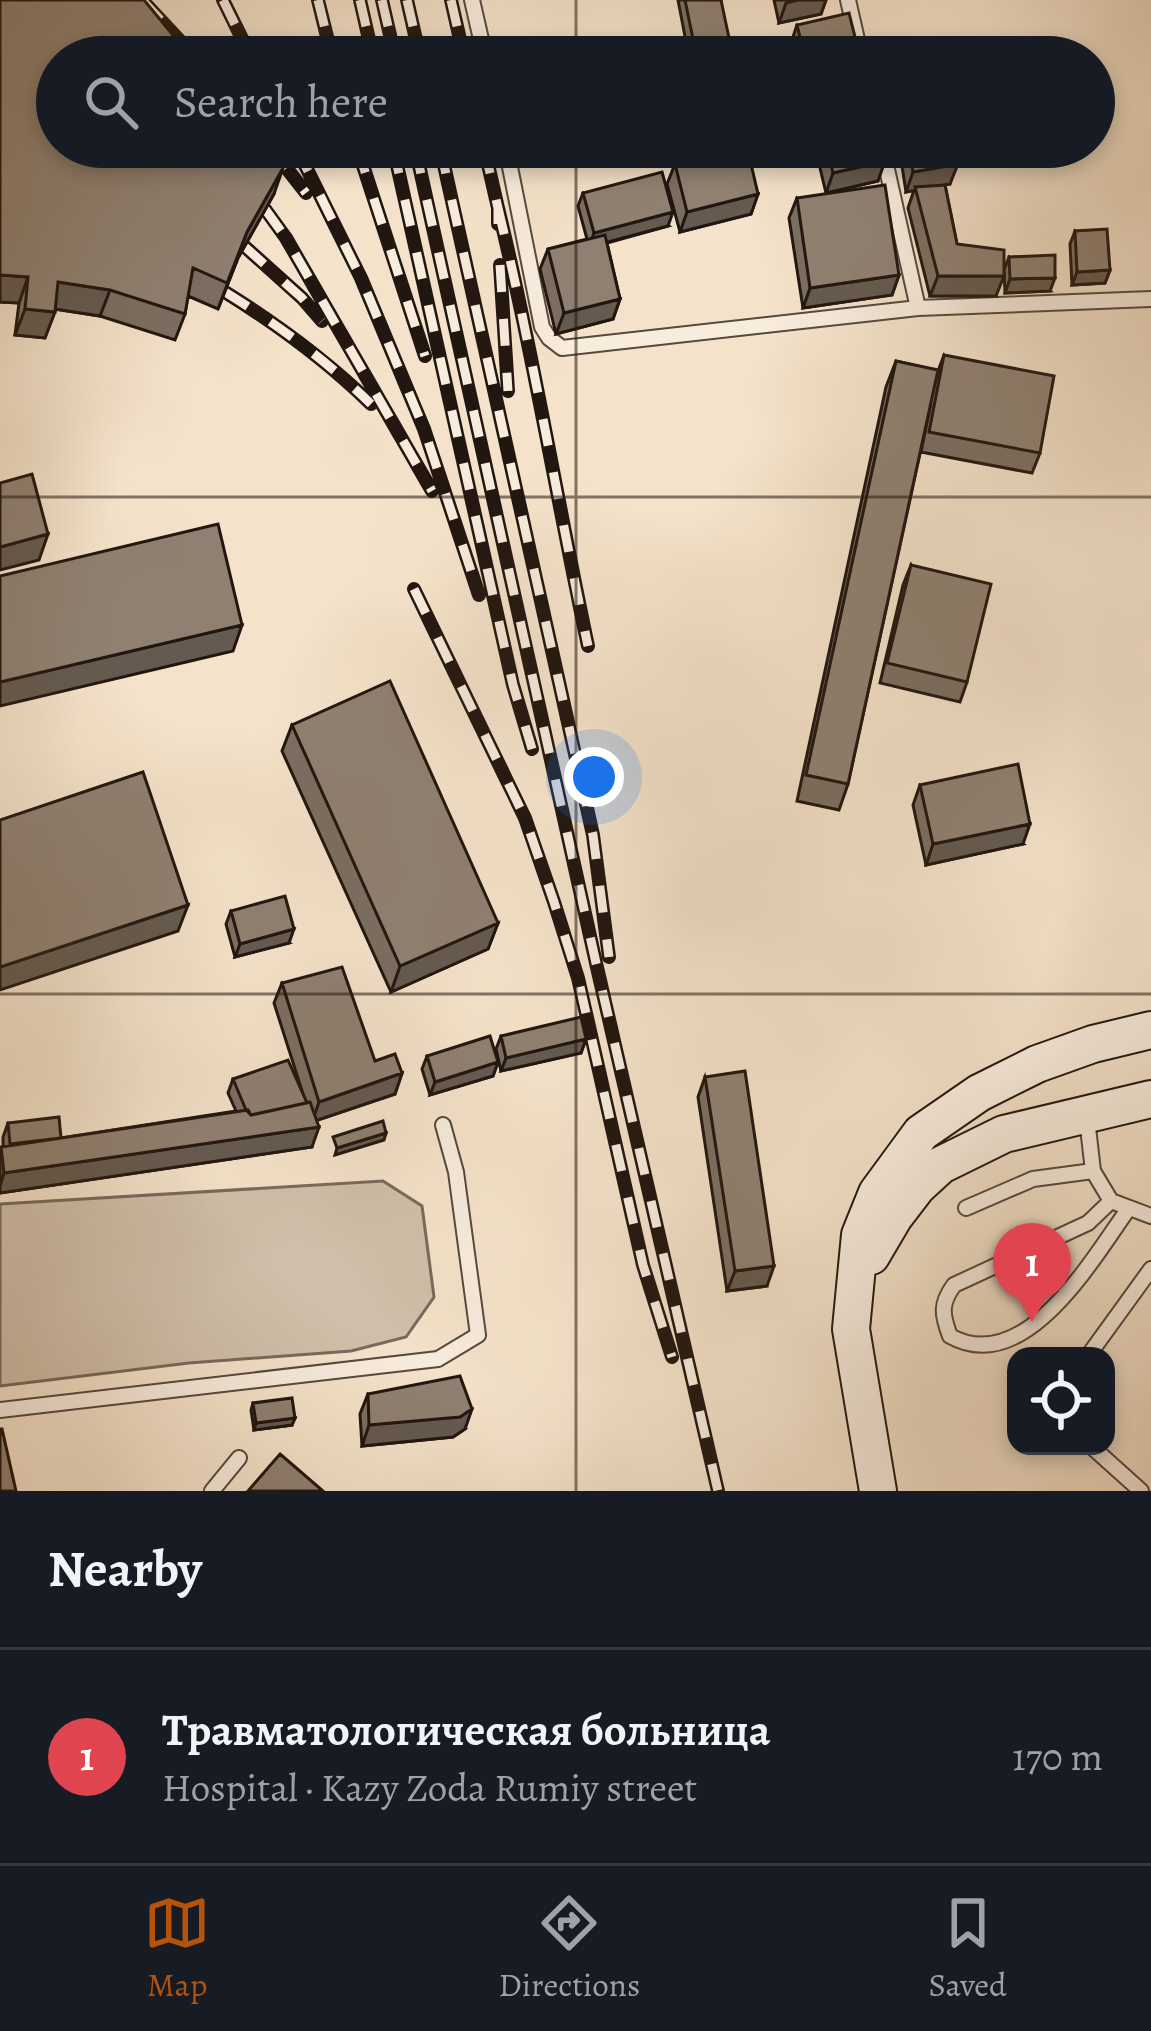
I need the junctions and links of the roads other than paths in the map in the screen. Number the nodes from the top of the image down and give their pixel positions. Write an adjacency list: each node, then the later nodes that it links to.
1 (472, 0): 3 (lane)
2 (848, 0): 4 (lane)
3 (480, 36)
4 (856, 36)
5 (510, 168): 8 (lane)
6 (886, 168): 8 (lane)
7 (1151, 299): 8 (lane)
8 (918, 308)
9 (1151, 1030): 19 (street)
10 (1151, 1099): 11 (street)
11 (1087, 1114): 13 (lane); 19 (street)
12 (443, 1125): 21 (lane)
13 (1094, 1171): 14 (lane); 15 (lane)
14 (1111, 1201): 16 (lane); 16 (lane)
15 (966, 1208)
16 (1129, 1208): 17 (lane)
17 (1151, 1216)
18 (1151, 1269): 20 (lane)
19 (854, 1285): 25 (street)
20 (1095, 1347)
21 (0, 1410)
22 (1101, 1455): 26 (lane)
23 (239, 1458): 24 (lane)
24 (212, 1491)
25 (878, 1491)
26 (1141, 1491)

